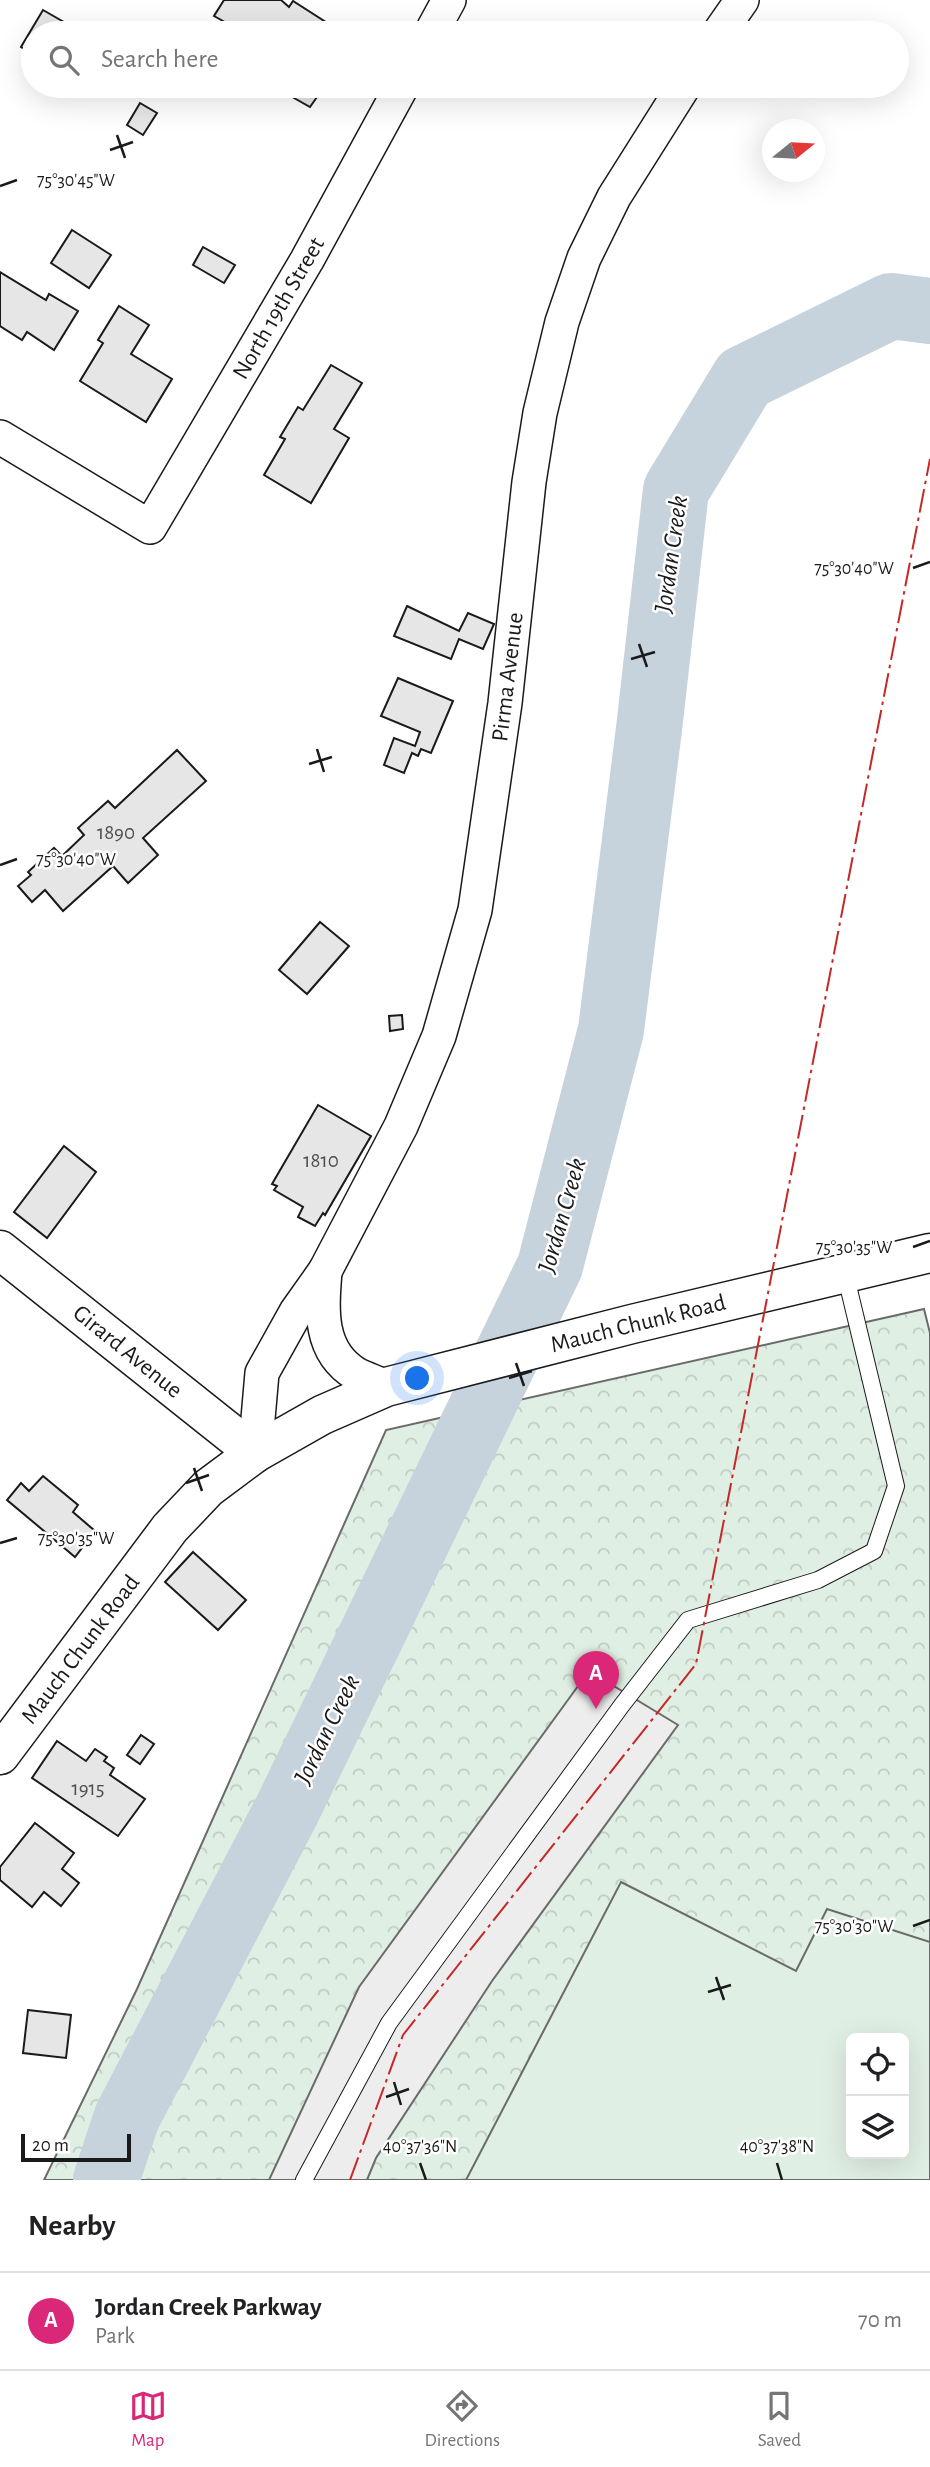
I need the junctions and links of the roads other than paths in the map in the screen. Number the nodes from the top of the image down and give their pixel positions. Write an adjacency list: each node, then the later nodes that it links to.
1 (449, 0): 3 (street)
2 (742, 0): 4 (street)
3 (438, 21)
4 (727, 21)
5 (395, 98): 7 (street, North 19th Street)
6 (676, 98): 10 (street, Pirma Avenue)
7 (0, 437)
8 (0, 1250): 13 (main road, Girard Avenue)
9 (930, 1253): 11 (main road, Mauch Chunk Road)
10 (326, 1271): 12 (street, Pirma Avenue); 13 (street, Pirma Avenue)
11 (845, 1273): 12 (main road, Mauch Chunk Road); 15 (lane)
12 (386, 1387): 13 (main road, Mauch Chunk Road)
13 (255, 1453): 14 (main road, Mauch Chunk Road)
14 (0, 1755)
15 (304, 2180)

